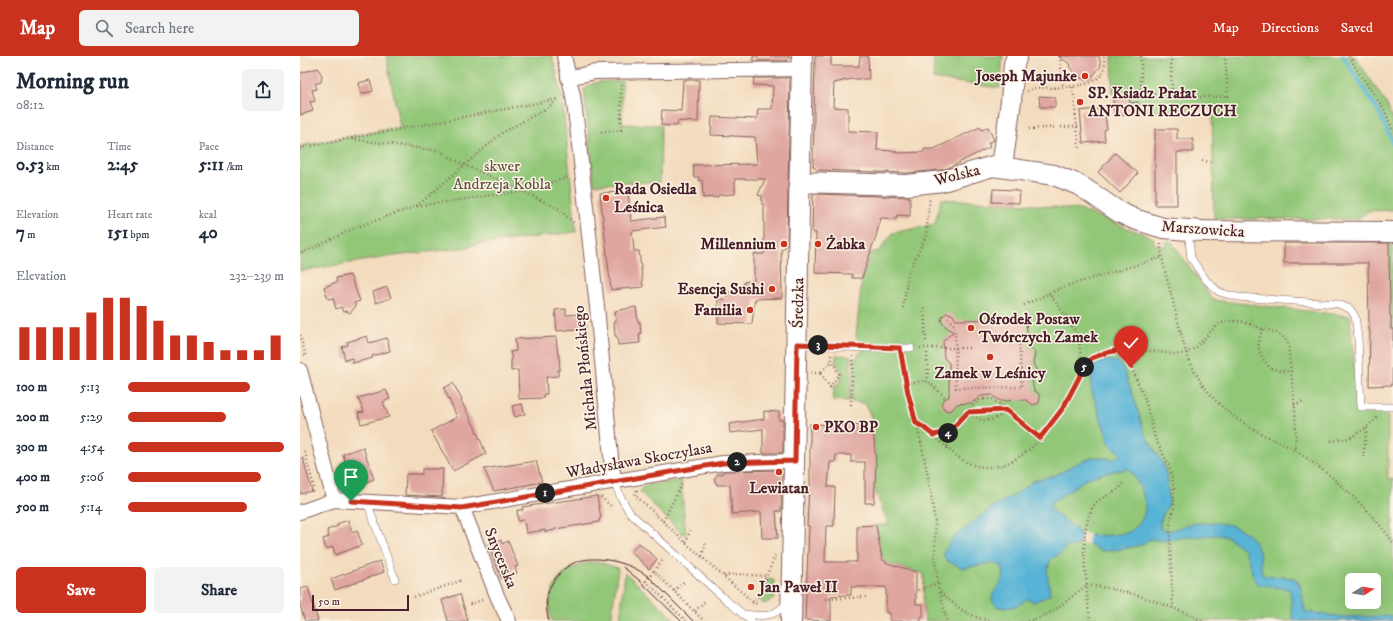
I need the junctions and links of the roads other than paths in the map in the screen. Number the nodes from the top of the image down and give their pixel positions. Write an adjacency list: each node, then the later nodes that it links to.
1 (564, 56): 4 (street, Michała Płońskiego)
2 (1017, 56): 5 (street, Wolska)
3 (802, 63): 4 (street); 6 (street, Średzka)
4 (568, 78): 14 (street, Michała Płońskiego)
5 (1002, 167): 6 (street, Wolska); 7 (street, Marszowicka)
6 (800, 182): 9 (street, Średzka)
7 (1188, 231): 8 (street, Marszowicka); 12 (lane)
8 (1393, 232)
9 (797, 344): 10 (lane); 13 (street, Średzka)
10 (911, 348)
11 (300, 370): 15 (street)
12 (1393, 407)
13 (795, 461): 14 (street, Władysława Skoczylasa); 20 (street, Średzka)
14 (615, 482): 17 (street, Władysława Skoczylasa); 21 (lane, Michała Płońskiego)
15 (334, 500): 16 (street, Władysława Skoczylasa); 18 (street, Władysława Skoczylasa)
16 (367, 502): 17 (street, Władysława Skoczylasa); 19 (lane)
17 (462, 508): 22 (street, Snycerska)
18 (300, 512)
19 (395, 578)
20 (792, 599): 21 (lane); 24 (street, Średzka)
21 (743, 614): 23 (lane, Michała Płońskiego)
22 (509, 621)
23 (751, 621)
24 (791, 621)

